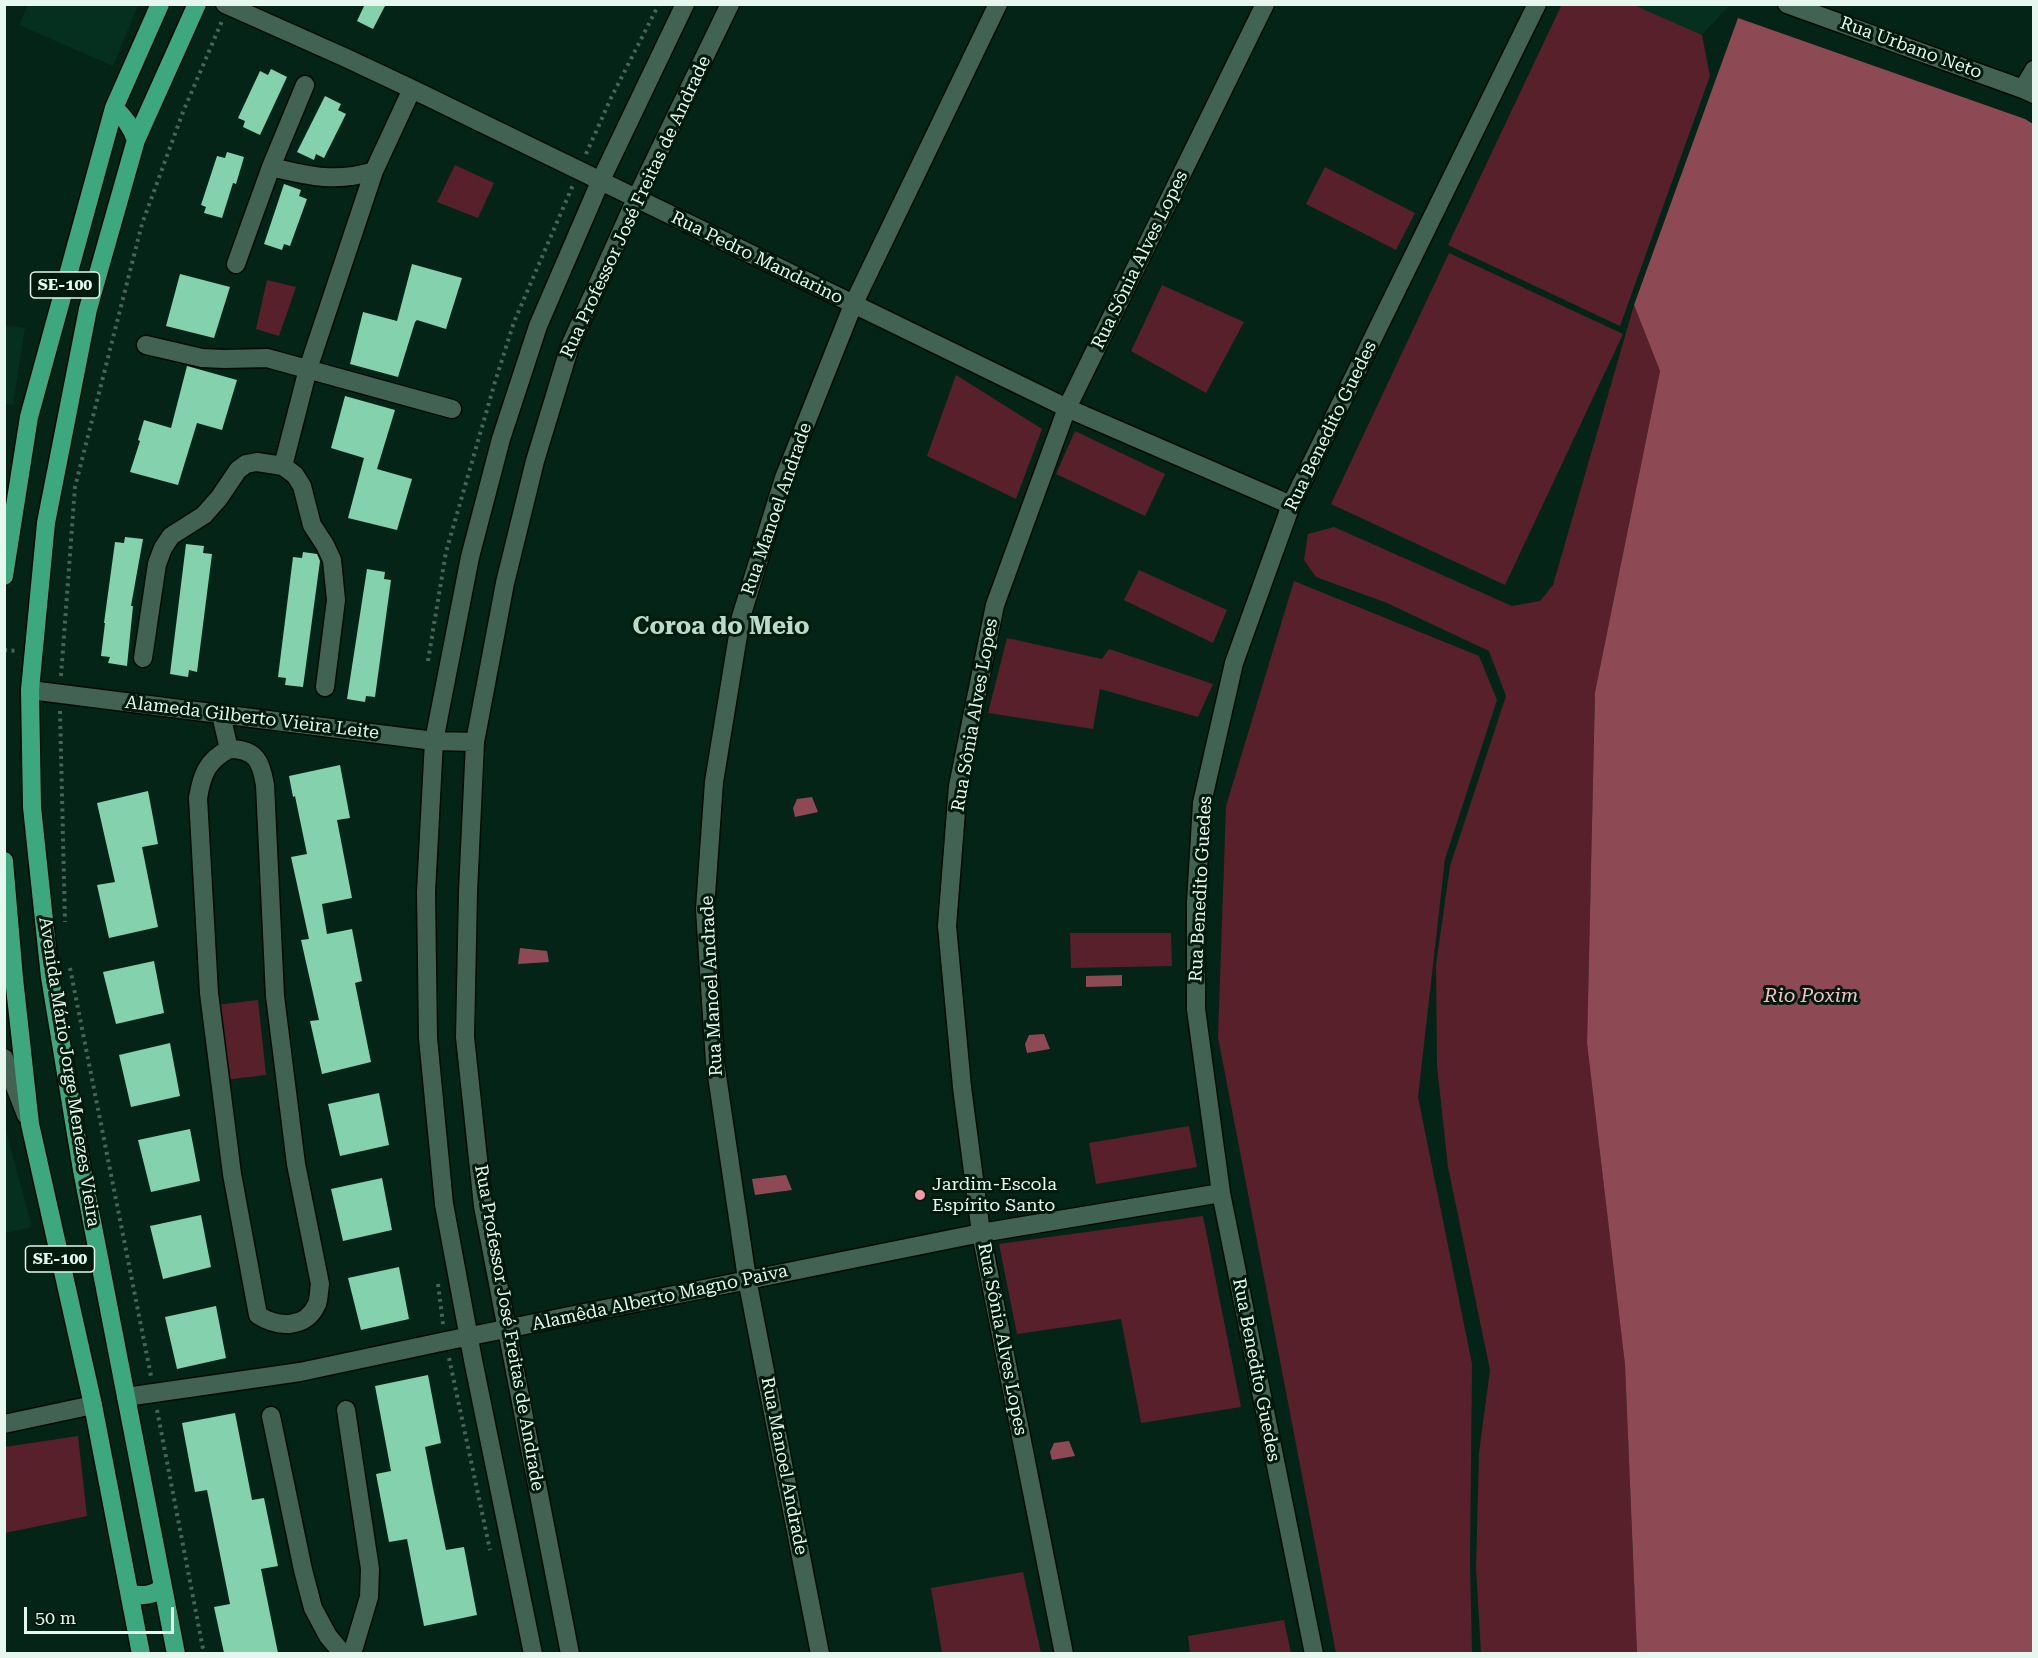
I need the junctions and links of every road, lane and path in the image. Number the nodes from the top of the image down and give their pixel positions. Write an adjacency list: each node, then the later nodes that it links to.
1 (160, 4): 14 (main road, SE-100)
2 (197, 4): 15 (main road, Avenida Mário Jorge Menezes Vieira / SE-100)
3 (685, 4): 18 (street, Rua Professor José Freitas de Andrade)
4 (730, 4): 19 (street, Rua Professor José Freitas de Andrade)
5 (998, 4): 21 (street, Rua Manoel Andrade)
6 (1265, 4): 24 (street, Rua Sônia Alves Lopes)
7 (1537, 4): 27 (street, Rua Benedito Guedes)
8 (1787, 4): 13 (street, Rua Urbano Neto)
9 (227, 5): 12 (street, Rua Pedro Mandarino); 32 (path)
10 (2034, 70): 13 (street)
11 (305, 86): 16 (street)
12 (412, 89): 17 (street); 18 (street, Rua Pedro Mandarino)
13 (2028, 91)
14 (114, 108): 15 (main road); 28 (main road, SE-100)
15 (136, 140): 31 (main road, Avenida Mário Jorge Menezes Vieira / SE-100)
16 (271, 167): 17 (street); 20 (street)
17 (374, 171): 23 (street)
18 (600, 182): 19 (street, Rua Pedro Mandarino); 34 (street, Rua Professor José Freitas de Andrade)
19 (636, 199): 21 (street, Rua Pedro Mandarino); 35 (street, Rua Professor José Freitas de Andrade)
20 (236, 264)
21 (853, 305): 24 (street, Rua Pedro Mandarino); 44 (street, Rua Manoel Andrade)
22 (146, 345): 23 (street)
23 (308, 369): 25 (street); 26 (street)
24 (1067, 408): 27 (street, Rua Pedro Mandarino); 43 (street, Rua Sônia Alves Lopes)
25 (452, 409)
26 (283, 466): 29 (street); 30 (street)
27 (1291, 505): 42 (street, Rua Benedito Guedes)
28 (4, 576)
29 (143, 658)
30 (325, 687)
31 (30, 690): 32 (street, Alameda Gilberto Vieira Leite); 48 (main road, Avenida Mário Jorge Menezes Vieira / SE-100)
32 (60, 693): 33 (street, Alameda Gilberto Vieira Leite); 38 (path)
33 (221, 715): 34 (street, Alameda Gilberto Vieira Leite); 36 (street)
34 (435, 741): 35 (street, Alameda Gilberto Vieira Leite); 46 (street, Rua Professor José Freitas de Andrade)
35 (475, 742): 45 (street, Rua Professor José Freitas de Andrade)
36 (229, 749): 36 (street)
37 (4, 861): 41 (main road, Avenida Mário Jorge Menezes Vieira / SE-100)
38 (65, 926)
39 (68, 959): 47 (path)
40 (4, 1058): 41 (street)
41 (30, 1124): 49 (main road, Avenida Mário Jorge Menezes Vieira / SE-100)
42 (1221, 1193): 43 (street, Alamêda Alberto Magno Paiva); 64 (street, Rua Benedito Guedes)
43 (981, 1233): 44 (street, Alamêda Alberto Magno Paiva); 63 (street, Rua Sônia Alves Lopes)
44 (747, 1279): 45 (street, Alamêda Alberto Magno Paiva); 62 (street, Rua Manoel Andrade)
45 (506, 1329): 46 (street, Alamêda Alberto Magno Paiva); 61 (street, Rua Professor José Freitas de Andrade)
46 (468, 1336): 47 (street, Alamêda Alberto Magno Paiva); 60 (street, Rua Professor José Freitas de Andrade)
47 (154, 1394): 48 (street, Alamêda Alberto Magno Paiva); 57 (path)
48 (126, 1397): 53 (main road, Avenida Mário Jorge Menezes Vieira / SE-100)
49 (93, 1405): 52 (street); 54 (main road, Avenida Mário Jorge Menezes Vieira / SE-100)
50 (346, 1410): 59 (street)
51 (271, 1416): 58 (street)
52 (4, 1424)
53 (162, 1588): 54 (main road); 56 (main road, Avenida Mário Jorge Menezes Vieira / SE-100)
54 (130, 1593): 55 (main road, Avenida Mário Jorge Menezes Vieira / SE-100)
55 (141, 1653)
56 (176, 1653)
57 (204, 1653)
58 (343, 1653)
59 (352, 1653)
60 (532, 1653)
61 (570, 1653)
62 (820, 1653)
63 (1064, 1653)
64 (1314, 1653)

